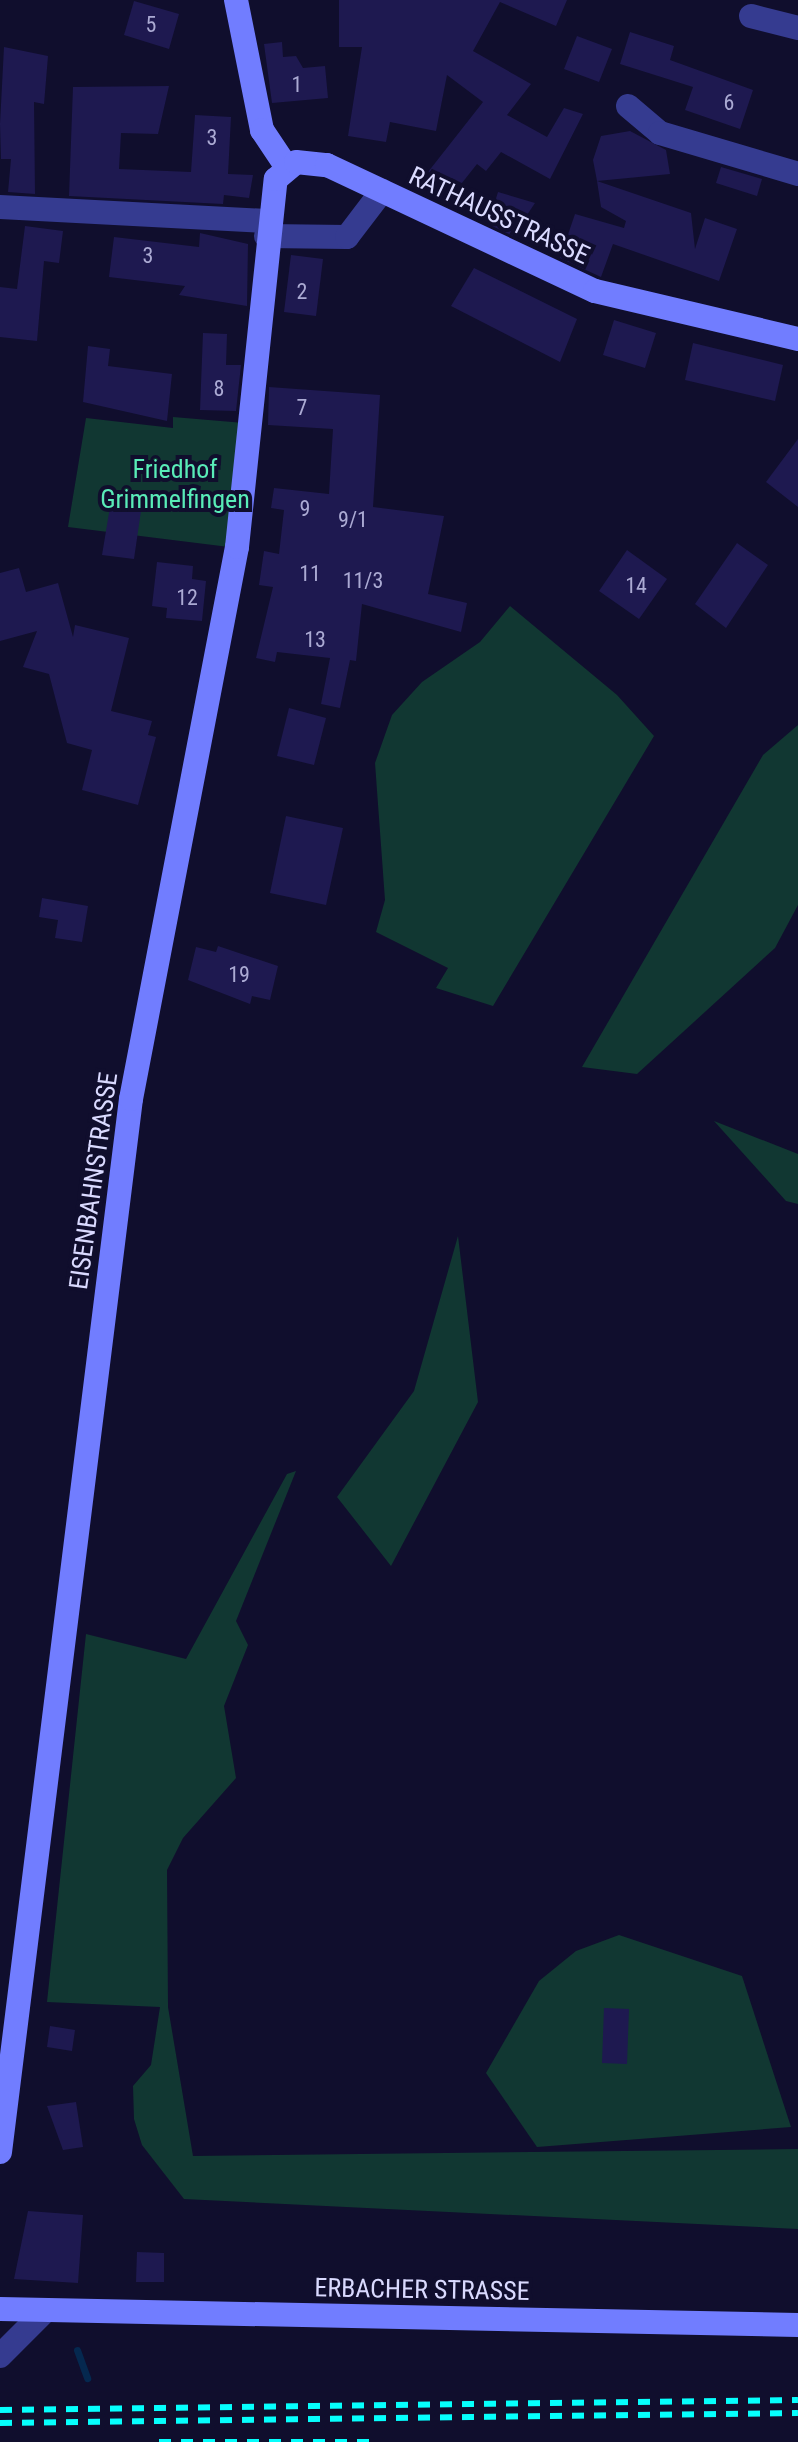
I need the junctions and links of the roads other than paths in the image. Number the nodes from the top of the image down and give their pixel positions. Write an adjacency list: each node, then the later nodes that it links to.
1 (236, 0): 5 (street)
2 (751, 16): 3 (street)
3 (798, 28)
4 (628, 106): 6 (street)
5 (286, 166): 7 (street, RATHAUSSTRASSE); 9 (street)
6 (798, 174)
7 (382, 191): 9 (street); 10 (street, RATHAUSSTRASSE)
8 (0, 207): 9 (street)
9 (266, 229): 11 (street, EISENBAHNSTRASSE)
10 (798, 339)
11 (0, 2152)
12 (0, 2309): 13 (street, ERBACHER STRASSE)
13 (46, 2310): 14 (street, ERBACHER STRASSE); 15 (street)
14 (798, 2325)
15 (0, 2356)

